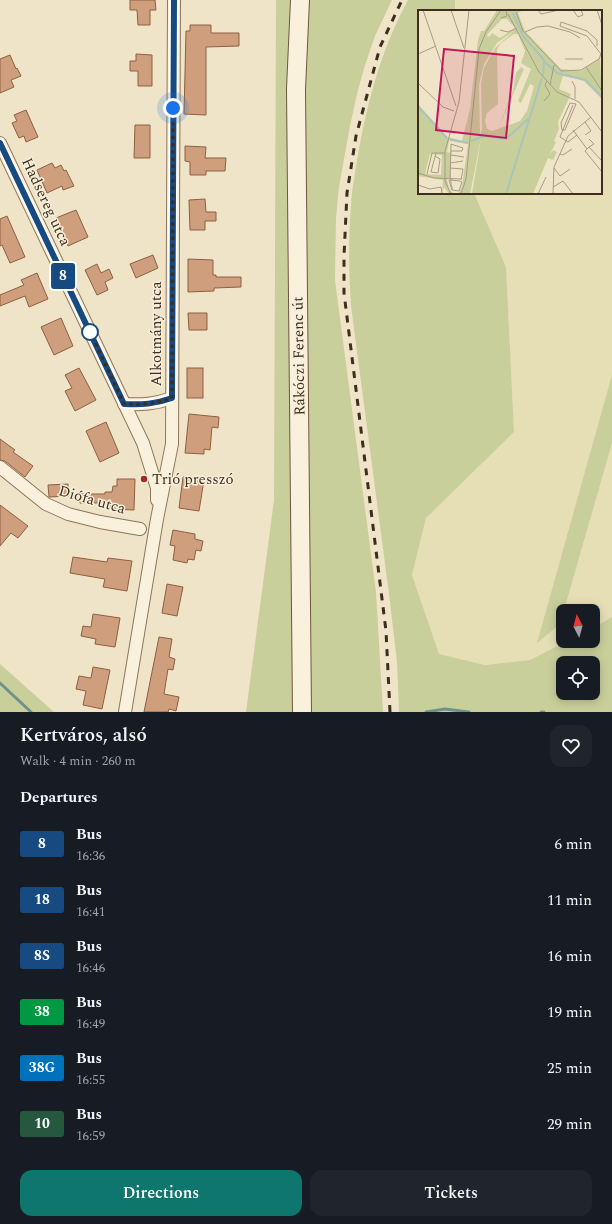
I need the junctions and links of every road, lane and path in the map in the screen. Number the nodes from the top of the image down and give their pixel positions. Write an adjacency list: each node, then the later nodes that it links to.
1 (174, 0): 4 (street, Alkotmány utca)
2 (300, 0): 10 (main road, Rákóczi Ferenc út)
3 (0, 143): 5 (street, Hadsereg utca)
4 (172, 398): 5 (street); 7 (street, Alkotmány utca)
5 (124, 404): 7 (street, Hadsereg utca)
6 (0, 467): 8 (street, Diófa utca)
7 (157, 520): 9 (street, Alkotmány utca)
8 (140, 529)
9 (125, 712)
10 (302, 712)

